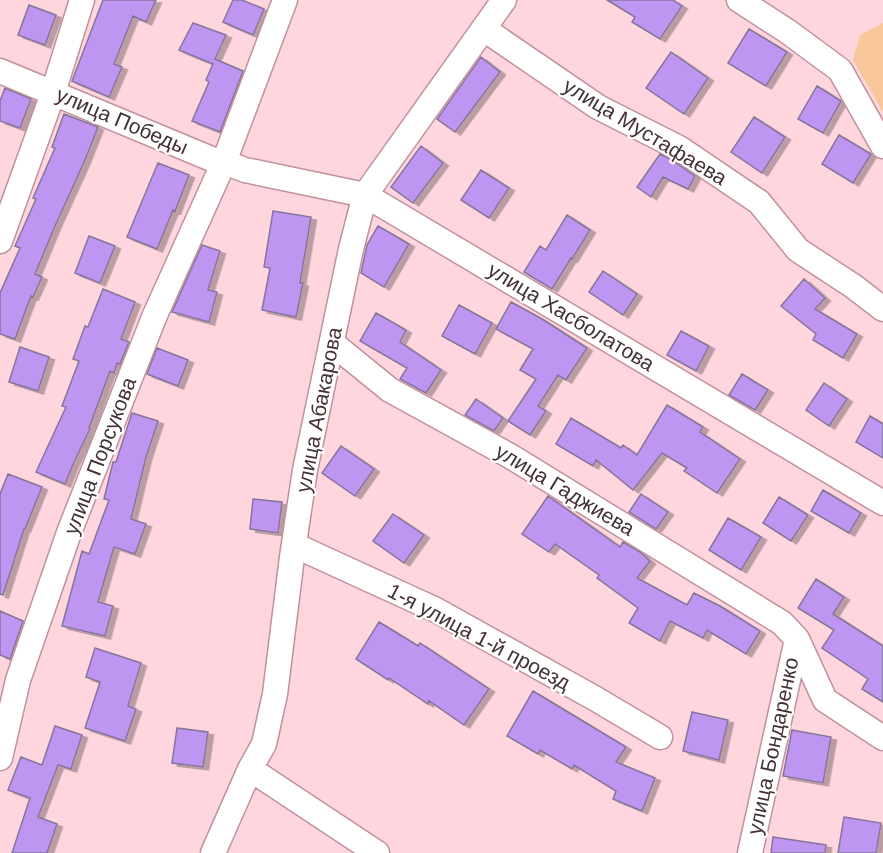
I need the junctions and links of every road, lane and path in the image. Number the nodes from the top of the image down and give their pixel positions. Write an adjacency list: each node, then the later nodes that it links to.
1 (82, 0): 7 (street)
2 (285, 0): 9 (street, улица Порсукова)
3 (504, 0): 5 (street, улица Абакарова)
4 (739, 0): 8 (street)
5 (484, 29): 10 (street, улица Абакарова); 12 (street, улица Мустафаева)
6 (0, 70): 7 (street, улица Победы)
7 (52, 96): 9 (street, улица Победы); 11 (street)
8 (883, 146)
9 (234, 166): 10 (street, улица Хасболатова); 17 (street, улица Порсукова)
10 (365, 195): 13 (street, улица Абакарова); 14 (street, улица Хасболатова)
11 (0, 241)
12 (883, 309)
13 (332, 343): 15 (street, улица Абакарова); 16 (street, улица Гаджиева)
14 (883, 503)
15 (294, 545): 18 (street, 1-я улица 1-й проезд); 21 (street, улица Абакарова)
16 (797, 639): 19 (street); 24 (street, улица Бондаренко)
17 (9, 676): 20 (street, улица Порсукова)
18 (660, 737)
19 (883, 738)
20 (0, 758)
21 (250, 769): 22 (street, улица Абакарова); 23 (street)
22 (213, 853)
23 (376, 853)
24 (750, 853)

